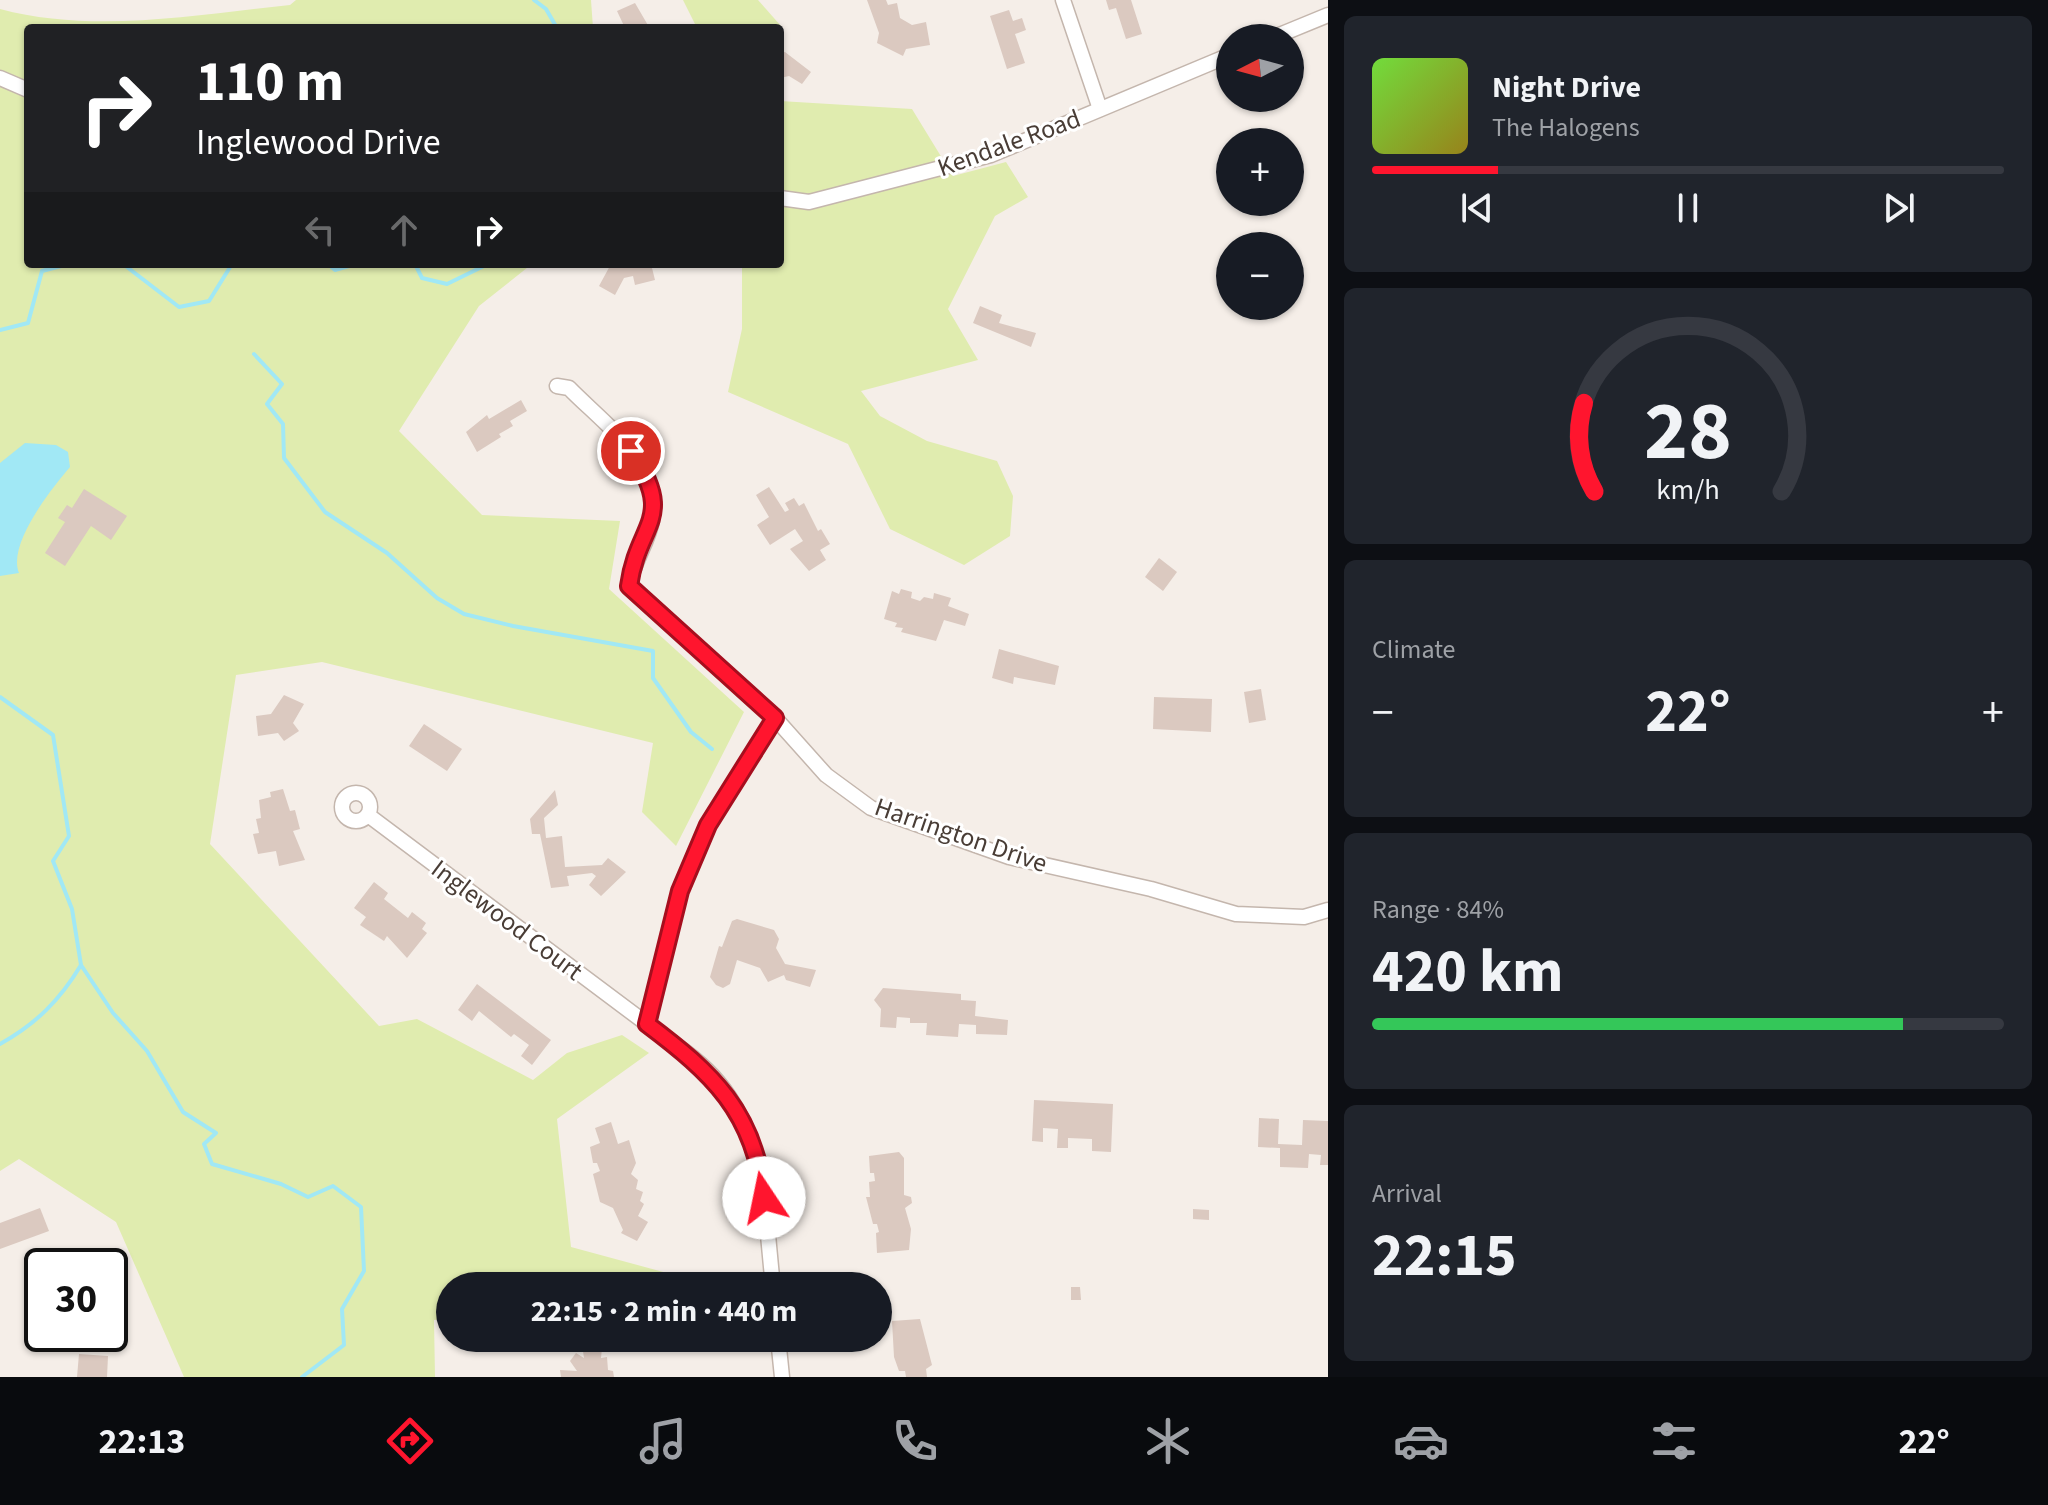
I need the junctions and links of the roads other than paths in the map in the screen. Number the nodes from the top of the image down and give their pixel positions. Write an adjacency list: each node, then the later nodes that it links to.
1 (1063, 0): 7 (street)
2 (1328, 15): 3 (street)
3 (1304, 25)
4 (1216, 61): 7 (street, Kendale Road)
5 (0, 78): 6 (street)
6 (24, 88)
7 (1100, 109): 8 (street, Kendale Road)
8 (784, 199)
9 (557, 386): 10 (street, Harrington Drive)
10 (775, 718): 12 (street, Harrington Drive); 13 (street)
11 (368, 815): 13 (street, Inglewood Court)
12 (1328, 910)
13 (647, 1024): 14 (street, Inglewood Court)
14 (772, 1272)
15 (779, 1352): 16 (street)
16 (782, 1377)

